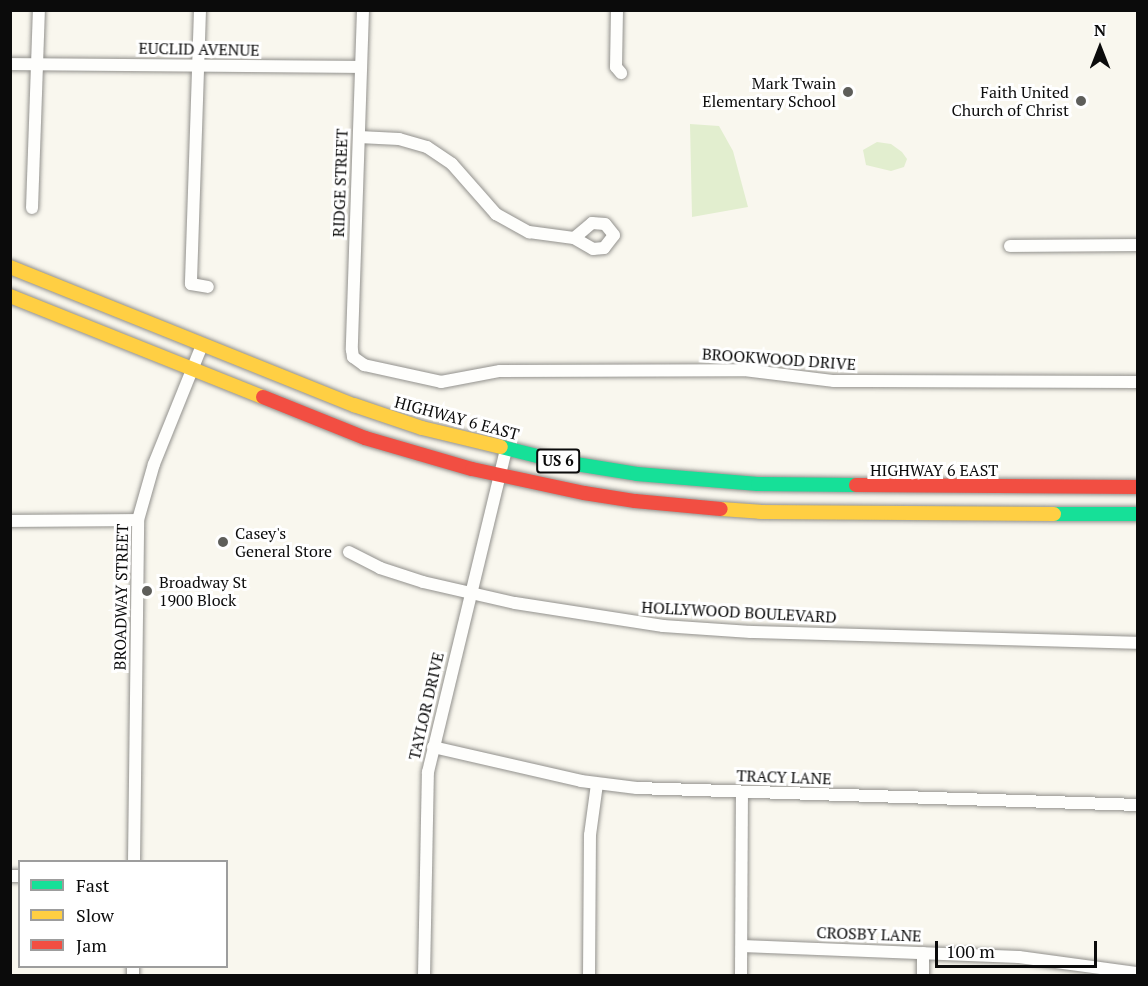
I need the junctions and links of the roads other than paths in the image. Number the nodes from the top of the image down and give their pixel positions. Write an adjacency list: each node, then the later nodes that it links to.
1 (39, 10): 5 (street)
2 (200, 10): 7 (street)
3 (363, 10): 8 (street, RIDGE STREET)
4 (617, 10): 9 (street)
5 (37, 63): 6 (street, EUCLID AVENUE); 7 (street, EUCLID AVENUE); 11 (street)
6 (10, 64)
7 (198, 65): 8 (street, EUCLID AVENUE); 16 (street)
8 (361, 68): 10 (street, RIDGE STREET)
9 (621, 73)
10 (358, 137): 12 (street); 19 (street, RIDGE STREET)
11 (32, 208)
12 (574, 238)
13 (1137, 244): 14 (street)
14 (1010, 246)
15 (10, 267): 18 (main road, HIGHWAY 6 EAST / US 6)
16 (208, 287)
17 (10, 296): 20 (main road, US 6)
18 (202, 345): 20 (street, BROADWAY STREET); 22 (main road, HIGHWAY 6 EAST / US 6)
19 (353, 357): 21 (street, BROOKWOOD DRIVE)
20 (192, 370): 23 (main road, US 6); 26 (street, BROADWAY STREET)
21 (1137, 382)
22 (506, 450): 23 (street, TAYLOR DRIVE); 24 (main road, HIGHWAY 6 EAST / US 6)
23 (500, 476): 25 (main road, US 6); 29 (street, TAYLOR DRIVE)
24 (1137, 486)
25 (1137, 514)
26 (138, 520): 27 (street); 35 (street, BROADWAY STREET)
27 (10, 521)
28 (349, 552): 29 (street, HOLLYWOOD BOULEVARD)
29 (470, 592): 30 (street, HOLLYWOOD BOULEVARD); 31 (street, TAYLOR DRIVE)
30 (1137, 643)
31 (433, 747): 32 (street, TRACY LANE); 39 (street, TAYLOR DRIVE)
32 (597, 784): 33 (street, TRACY LANE); 40 (street)
33 (742, 792): 34 (street, TRACY LANE); 36 (street)
34 (1137, 805)
35 (134, 860)
36 (742, 946): 37 (street, CROSBY LANE); 41 (street)
37 (923, 953): 38 (street, CROSBY LANE); 42 (street)
38 (1137, 973)
39 (424, 975)
40 (589, 975)
41 (741, 975)
42 (923, 975)

